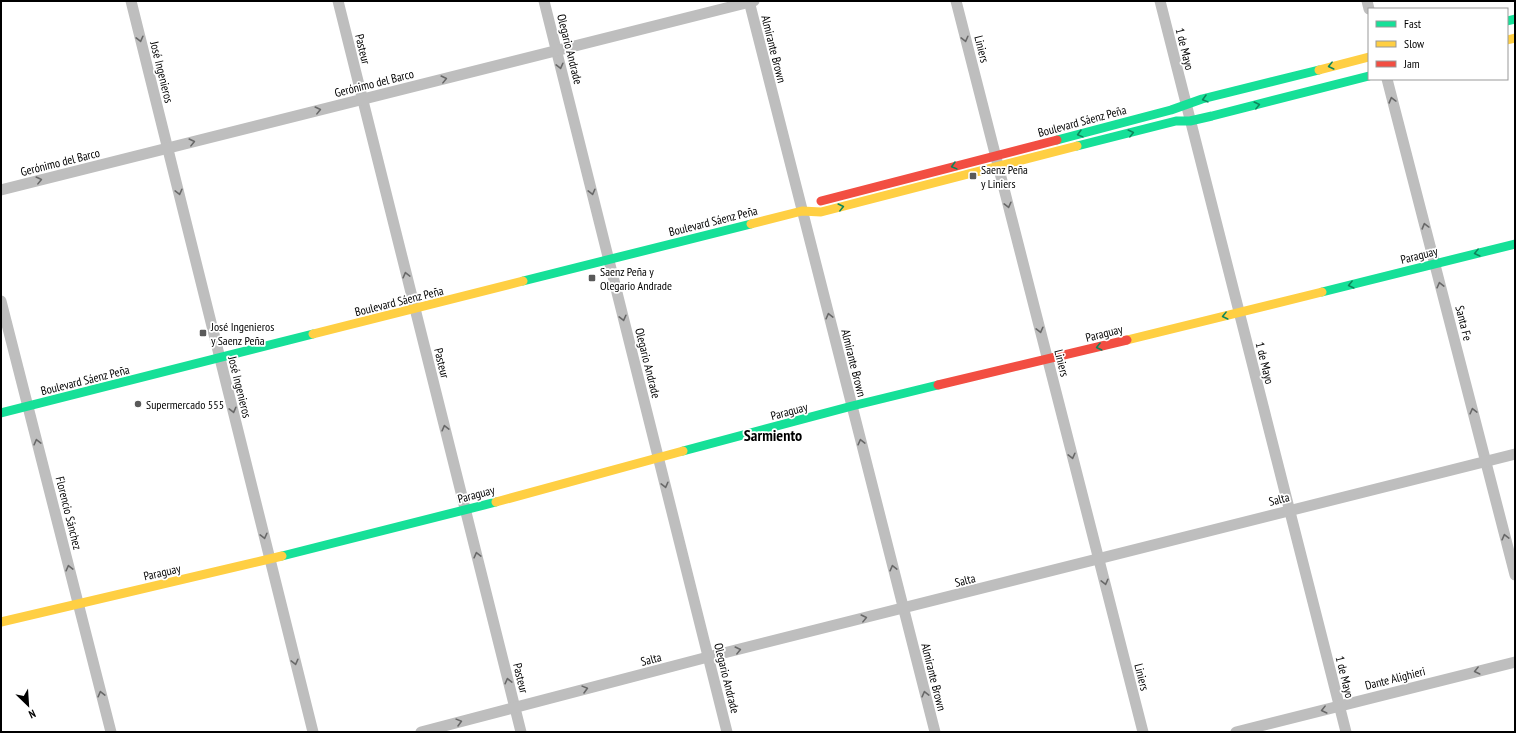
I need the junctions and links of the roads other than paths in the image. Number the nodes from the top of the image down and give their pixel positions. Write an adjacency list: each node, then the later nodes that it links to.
1 (131, 1): 14 (street, José Ingenieros, one-way to 14)
2 (338, 1): 11 (street, Pasteur)
3 (544, 1): 7 (street, Olegario Andrade)
4 (751, 1): 7 (street, Gerónimo del Barco); 18 (street, Almirante Brown)
5 (956, 1): 15 (street, Liniers, one-way to 15)
6 (1160, 1): 12 (street, 1 de Mayo)
7 (557, 50): 11 (street, Gerónimo del Barco, one-way to 7); 20 (street, Olegario Andrade, one-way to 20)
8 (1368, 57): 12 (main road, Boulevard Sáenz Peña, one-way to 12)
9 (1368, 76): 13 (main road, Boulevard Sáenz Peña, one-way to 9)
10 (1387, 80): 21 (street, Santa Fe, one-way to 10)
11 (362, 99): 14 (street, Gerónimo del Barco, one-way to 11); 23 (street, Pasteur, one-way to 11)
12 (1186, 104): 13 (street, 1 de Mayo); 15 (main road, Boulevard Sáenz Peña, one-way to 15)
13 (1190, 121): 16 (main road, Boulevard Sáenz Peña, one-way to 13); 24 (street, 1 de Mayo)
14 (168, 148): 17 (street, Gerónimo del Barco, one-way to 14); 25 (street, José Ingenieros, one-way to 25)
15 (996, 156): 16 (street, Liniers); 18 (main road, Boulevard Sáenz Peña, one-way to 18)
16 (998, 167): 18 (main road, Boulevard Sáenz Peña, one-way to 16); 26 (street, Liniers, one-way to 26)
17 (1, 190)
18 (802, 211): 20 (main road, Boulevard Sáenz Peña); 28 (street, Almirante Brown, one-way to 18)
19 (1515, 244): 21 (main road, Paraguay, one-way to 21)
20 (609, 260): 23 (main road, Boulevard Sáenz Peña); 31 (street, Olegario Andrade, one-way to 31)
21 (1435, 264): 24 (main road, Paraguay, one-way to 24); 32 (street, Santa Fe, one-way to 21)
22 (1, 301): 27 (street, Florencio Sánchez)
23 (415, 309): 25 (main road, Boulevard Sáenz Peña); 33 (street, Pasteur, one-way to 23)
24 (1239, 313): 26 (main road, Paraguay, one-way to 26); 34 (street, 1 de Mayo)
25 (220, 358): 27 (main road, Boulevard Sáenz Peña); 35 (street, José Ingenieros, one-way to 35)
26 (1048, 360): 28 (main road, Paraguay); 36 (street, Liniers, one-way to 36)
27 (28, 406): 29 (main road, Boulevard Sáenz Peña); 38 (street, Florencio Sánchez, one-way to 27)
28 (852, 406): 31 (main road, Paraguay); 39 (street, Almirante Brown, one-way to 28)
29 (1, 413)
30 (1515, 454): 32 (street, Salta)
31 (658, 458): 33 (main road, Paraguay); 41 (street, Olegario Andrade, one-way to 41)
32 (1486, 461): 34 (street, Salta); 37 (street, Santa Fe, one-way to 32)
33 (465, 510): 35 (main road, Paraguay); 44 (street, Pasteur, one-way to 33)
34 (1289, 510): 36 (street, Salta); 43 (street, 1 de Mayo)
35 (270, 559): 38 (main road, Paraguay); 46 (street, José Ingenieros, one-way to 46)
36 (1099, 559): 39 (street, Salta); 51 (street, Liniers, one-way to 51)
37 (1515, 575)
38 (78, 604): 40 (main road, Paraguay); 45 (street, Florencio Sánchez, one-way to 38)
39 (904, 608): 41 (street, Salta, one-way to 39); 50 (street, Almirante Brown, one-way to 39)
40 (1, 622)
41 (708, 657): 44 (street, Salta, one-way to 41); 49 (street, Olegario Andrade)
42 (1515, 662): 43 (street, Dante Alighieri, one-way to 43)
43 (1339, 706): 52 (street, Dante Alighieri, one-way to 52); 53 (street, 1 de Mayo)
44 (515, 708): 47 (street, Salta, one-way to 44); 48 (street, Pasteur)
45 (111, 732)
46 (313, 732)
47 (421, 732)
48 (521, 732)
49 (727, 732)
50 (935, 732)
51 (1143, 732)
52 (1236, 732)
53 (1346, 732)

